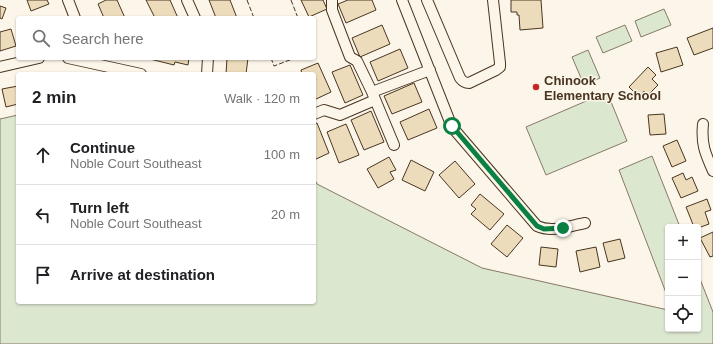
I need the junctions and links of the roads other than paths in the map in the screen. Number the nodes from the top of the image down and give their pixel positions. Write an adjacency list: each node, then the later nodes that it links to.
1 (68, 0): 7 (street)
2 (187, 0): 8 (street)
3 (332, 0): 16 (street)
4 (402, 0): 13 (street)
5 (427, 0): 6 (street)
6 (492, 0)
7 (74, 16)
8 (194, 16)
9 (30, 60): 12 (street)
10 (208, 60): 15 (street)
11 (93, 61): 14 (street)
12 (0, 67)
13 (430, 70): 16 (street); 21 (street)
14 (134, 72)
15 (207, 72)
16 (373, 96): 17 (street); 19 (street)
17 (316, 113)
18 (703, 124): 20 (street)
19 (394, 145)
20 (713, 171)
21 (585, 224)

